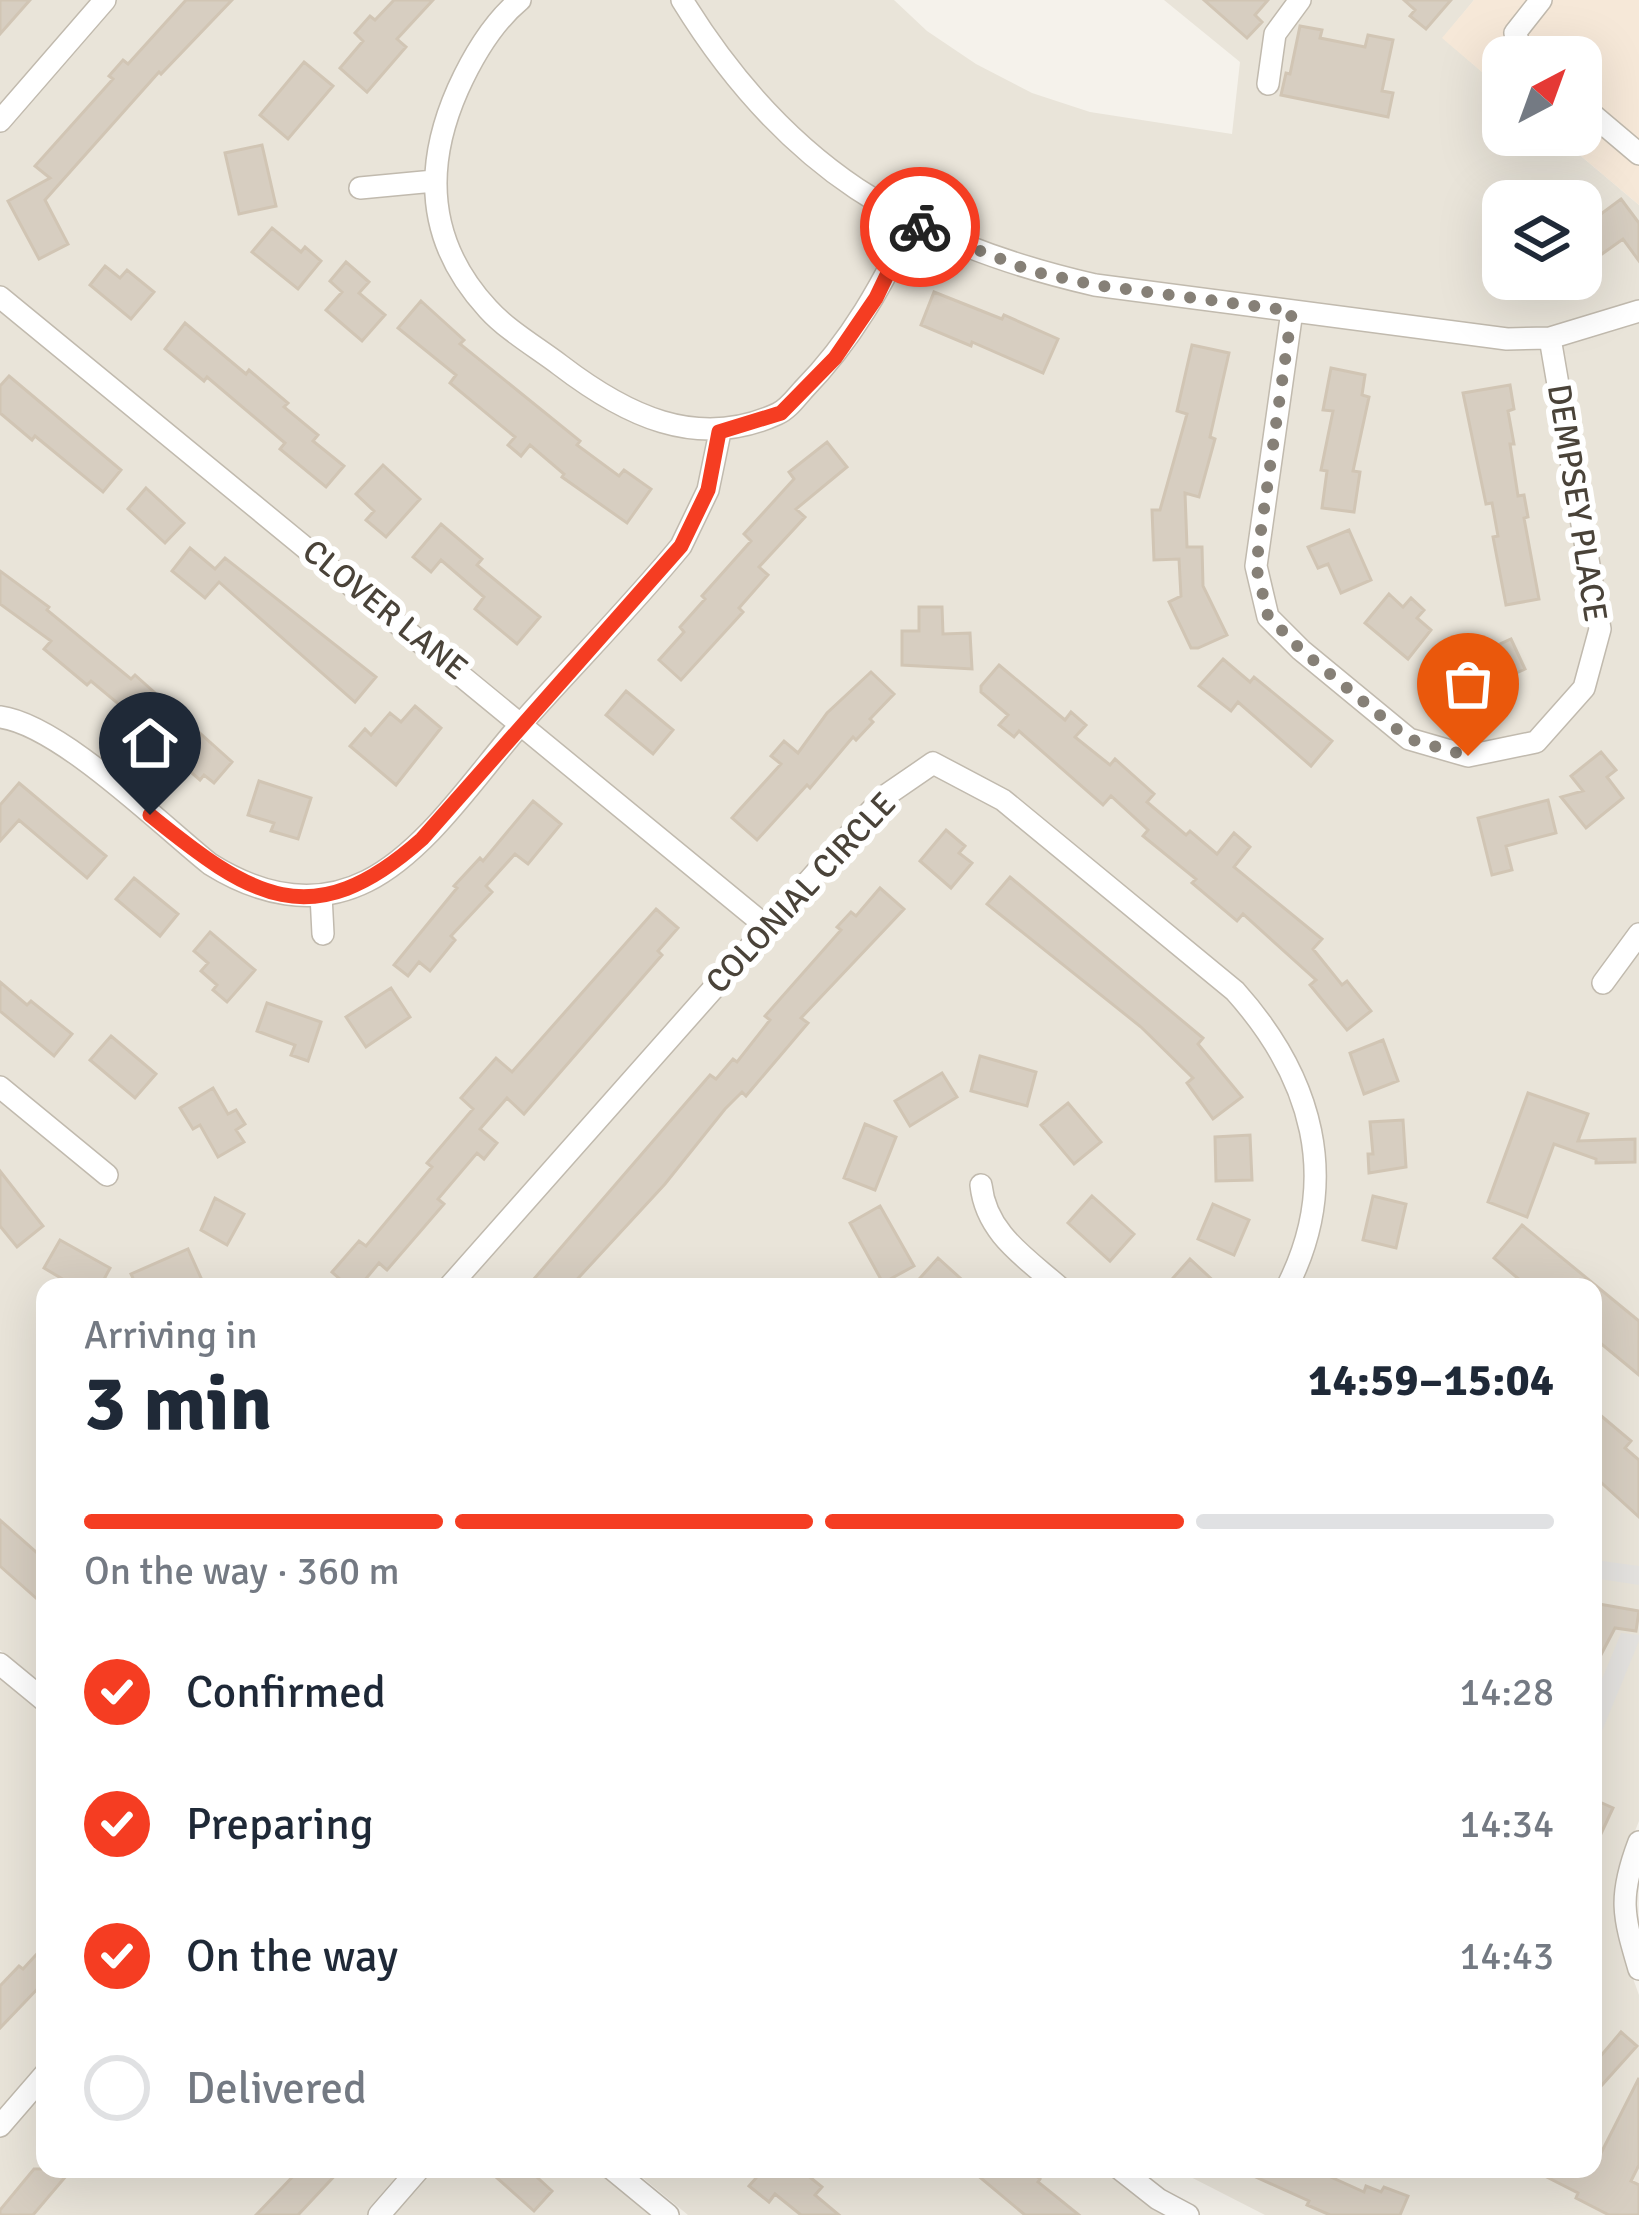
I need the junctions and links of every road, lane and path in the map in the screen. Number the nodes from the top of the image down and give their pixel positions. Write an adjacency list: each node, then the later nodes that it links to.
1 (105, 0): 8 (street)
2 (520, 0): 11 (street)
3 (682, 0): 13 (street)
4 (1300, 0): 7 (street)
5 (1541, 0): 6 (street)
6 (1517, 36)
7 (1268, 84)
8 (0, 121)
9 (1602, 123): 10 (street)
10 (1639, 154)
11 (434, 182): 12 (street); 18 (street)
12 (360, 188)
13 (912, 223): 15 (street); 18 (street)
14 (0, 297): 20 (street, CLOVER LANE)
15 (1292, 311): 17 (street); 17 (street, DEMPSEY PLACE)
16 (1639, 311): 17 (street)
17 (1550, 338)
18 (719, 432): 20 (street)
19 (0, 717): 21 (street)
20 (523, 722): 21 (street); 22 (street, CLOVER LANE)
21 (321, 895): 23 (street)
22 (767, 927): 29 (street, COLONIAL CIRCLE); 31 (street, COLONIAL CIRCLE)
23 (323, 934)
24 (1639, 934): 25 (street)
25 (1603, 983)
26 (0, 1087): 27 (street)
27 (107, 1175)
28 (981, 1185): 30 (street)
29 (457, 1278)
30 (1049, 1278)
31 (1290, 1278)
32 (0, 1664): 33 (street)
33 (36, 1694)
34 (1639, 1842): 35 (street)
35 (1639, 1970)
36 (36, 2084): 37 (street)
37 (0, 2126)
38 (411, 2178): 41 (street)
39 (623, 2178): 42 (street)
40 (1131, 2178): 43 (street)
41 (379, 2215)
42 (668, 2215)
43 (1188, 2215)

